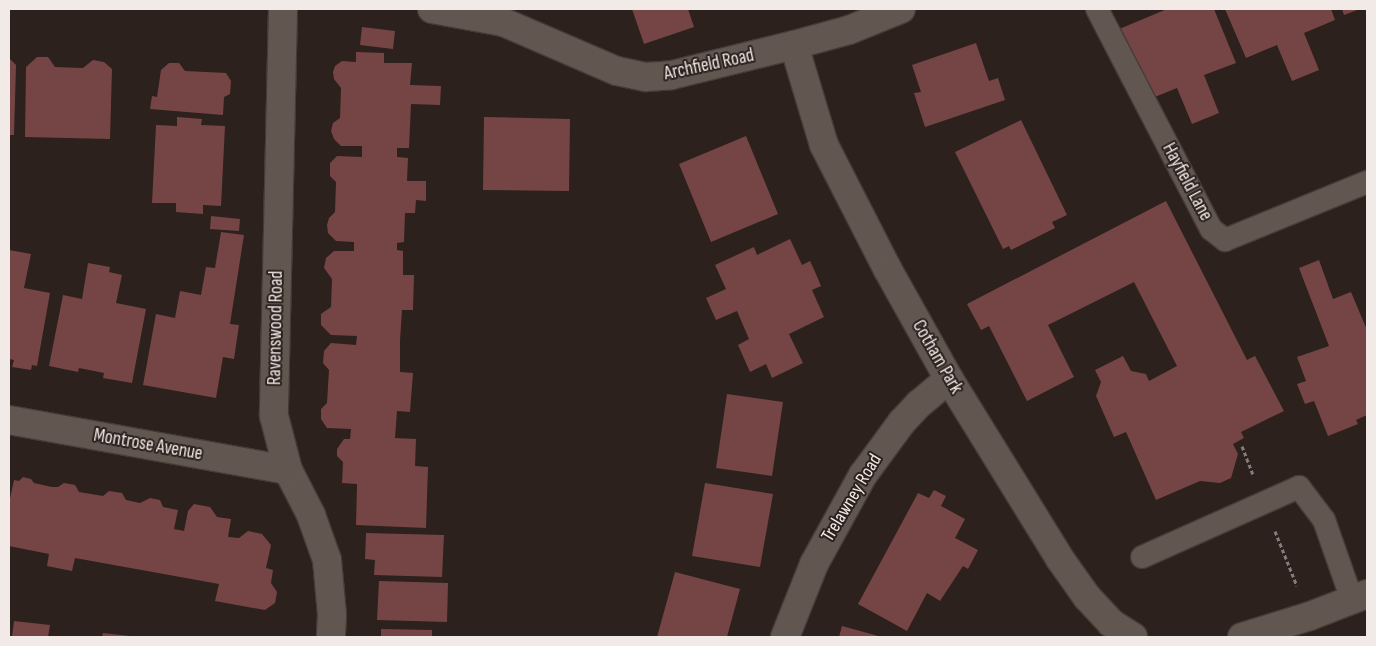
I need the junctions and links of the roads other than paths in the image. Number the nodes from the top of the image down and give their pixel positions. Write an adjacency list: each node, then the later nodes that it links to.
1 (283, 9): 11 (street, Ravenswood Road)
2 (432, 9): 5 (street, Archfield Road)
3 (901, 9): 6 (street, Archfield Road)
4 (1097, 9): 8 (lane, Hayfield Lane)
5 (467, 12): 7 (street, Archfield Road)
6 (846, 19): 7 (street, Archfield Road)
7 (794, 45): 9 (street, Cotham Park)
8 (1367, 182)
9 (949, 379): 15 (street, Trelawney Road); 16 (street, Cotham Park)
10 (9, 420): 11 (street, Montrose Avenue)
11 (288, 470): 14 (street, Ravenswood Road)
12 (1142, 557): 13 (lane)
13 (1360, 597): 17 (street)
14 (331, 637)
15 (785, 637)
16 (1133, 637)
17 (1242, 637)

